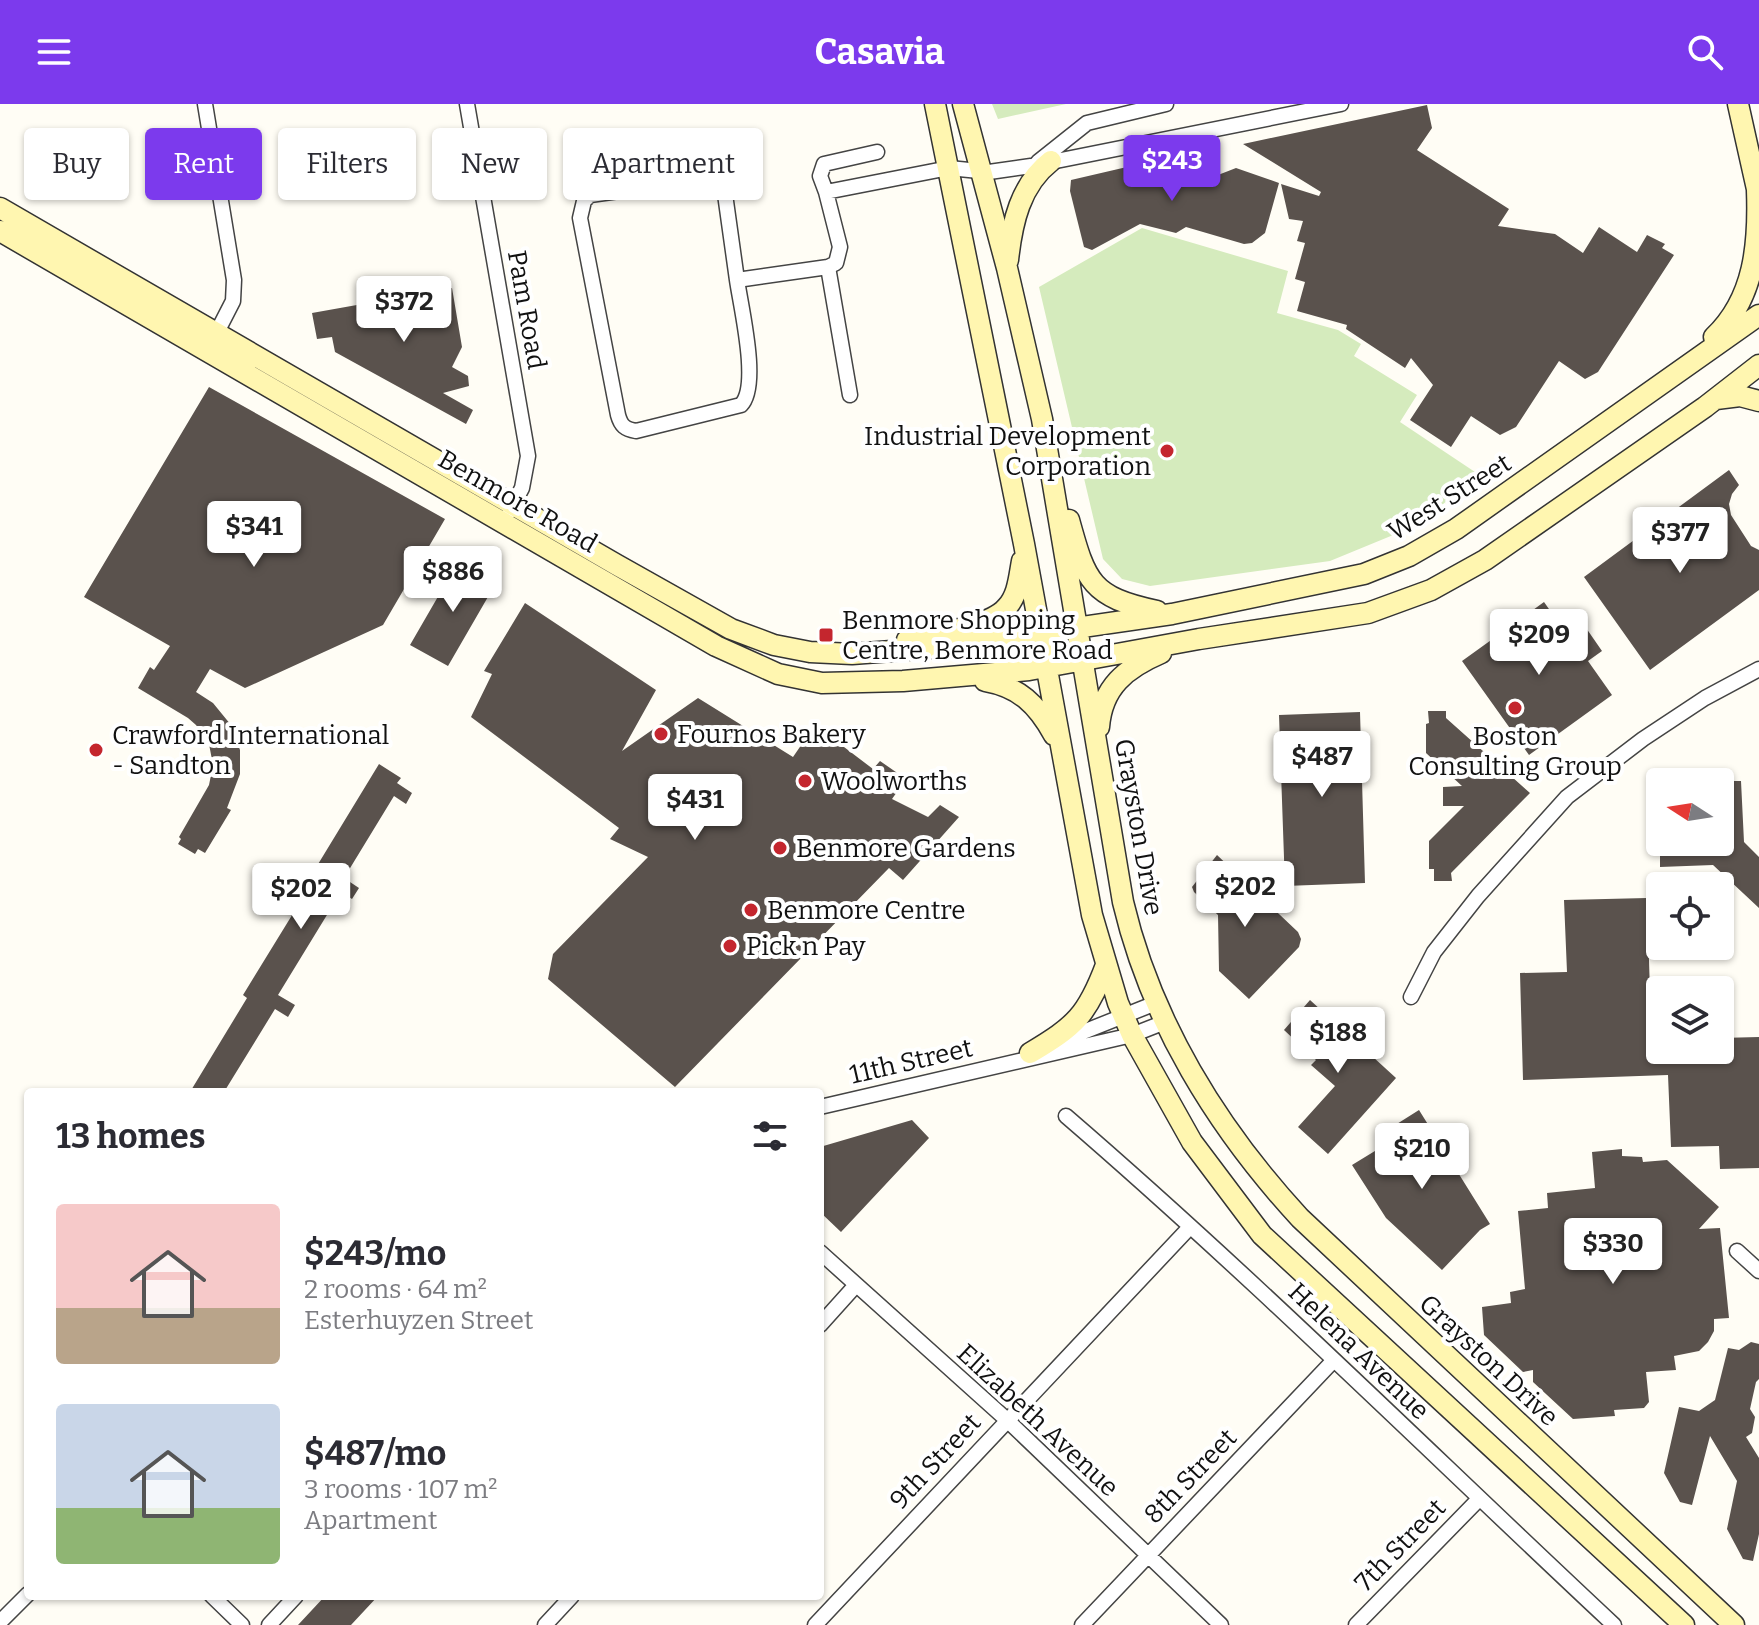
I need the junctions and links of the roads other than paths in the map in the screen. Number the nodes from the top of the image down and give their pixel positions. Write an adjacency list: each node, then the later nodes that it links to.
1 (205, 104): 20 (street)
2 (467, 104): 27 (street, Pam Road)
3 (935, 104): 10 (main road)
4 (963, 104): 11 (main road, Grayston Drive)
5 (1166, 104): 9 (street)
6 (1341, 104): 9 (street)
7 (1738, 104): 13 (main road)
8 (877, 152): 12 (street)
9 (1041, 164): 11 (street); 17 (main road)
10 (949, 168): 11 (street); 12 (street); 28 (main road)
11 (980, 172): 17 (main road, Grayston Drive)
12 (826, 192): 16 (street)
13 (1758, 194): 22 (main road)
14 (0, 208): 20 (main road, Benmore Road)
15 (0, 231): 20 (main road, Benmore Road)
16 (828, 267): 18 (street); 23 (street)
17 (1007, 268): 26 (main road, Grayston Drive)
18 (737, 280): 18 (street)
19 (1759, 315): 22 (main road, West Street)
20 (212, 342): 27 (main road, Benmore Road)
21 (1759, 365): 24 (main road)
22 (1668, 381): 29 (main road, West Street)
23 (850, 395)
24 (1714, 399): 25 (main road); 32 (main road)
25 (1759, 401)
26 (1042, 419): 29 (main road); 30 (main road, Grayston Drive)
27 (509, 513): 33 (main road, Benmore Road); 37 (main road, Benmore Road)
28 (1024, 544): 31 (main road); 33 (main road)
29 (1172, 614): 30 (main road, West Street)
30 (1076, 629): 31 (main road, Benmore Road); 34 (main road, Grayston Drive)
31 (1041, 633): 33 (main road, Benmore Road); 35 (main road)
32 (1199, 639): 34 (main road); 39 (main road)
33 (852, 654)
34 (1082, 661): 35 (main road, Benmore Road); 39 (main road, Grayston Drive)
35 (1047, 666): 37 (main road, Benmore Road); 38 (main road)
36 (1759, 669): 41 (street)
37 (967, 677): 38 (main road)
38 (1059, 745): 40 (main road)
39 (1098, 746): 42 (main road, Grayston Drive)
40 (1106, 965): 43 (main road); 45 (main road)
41 (1411, 997)
42 (1160, 1012): 43 (street, 11th Street); 44 (street, 11th Street); 72 (main road, Grayston Drive)
43 (1123, 1015): 44 (main road); 45 (street, 11th Street)
44 (1132, 1035): 45 (street, 11th Street); 71 (main road)
45 (1022, 1057): 46 (street, 11th Street)
46 (824, 1106)
47 (1066, 1116): 48 (street, Helena Avenue)
48 (1190, 1227): 54 (street, Helena Avenue); 55 (street, 9th Street)
49 (1737, 1251): 51 (street)
50 (824, 1256): 52 (street, Elizabeth Avenue)
51 (1759, 1271)
52 (856, 1285): 53 (street); 55 (street, Elizabeth Avenue)
53 (824, 1321)
54 (1334, 1360): 56 (street, Helena Avenue); 57 (street, 8th Street)
55 (1007, 1420): 57 (street, Elizabeth Avenue); 66 (street, 9th Street)
56 (1479, 1499): 69 (street, 7th Street); 70 (street, Helena Avenue)
57 (1147, 1556): 67 (street, 8th Street); 68 (street, Elizabeth Avenue)
58 (24, 1598): 62 (street)
59 (216, 1600): 63 (street)
60 (292, 1600): 64 (street)
61 (568, 1600): 65 (street)
62 (0, 1622)
63 (242, 1625)
64 (269, 1625)
65 (545, 1625)
66 (815, 1625)
67 (1082, 1625)
68 (1221, 1625)
69 (1356, 1625)
70 (1614, 1625)
71 (1684, 1625)
72 (1734, 1625)

